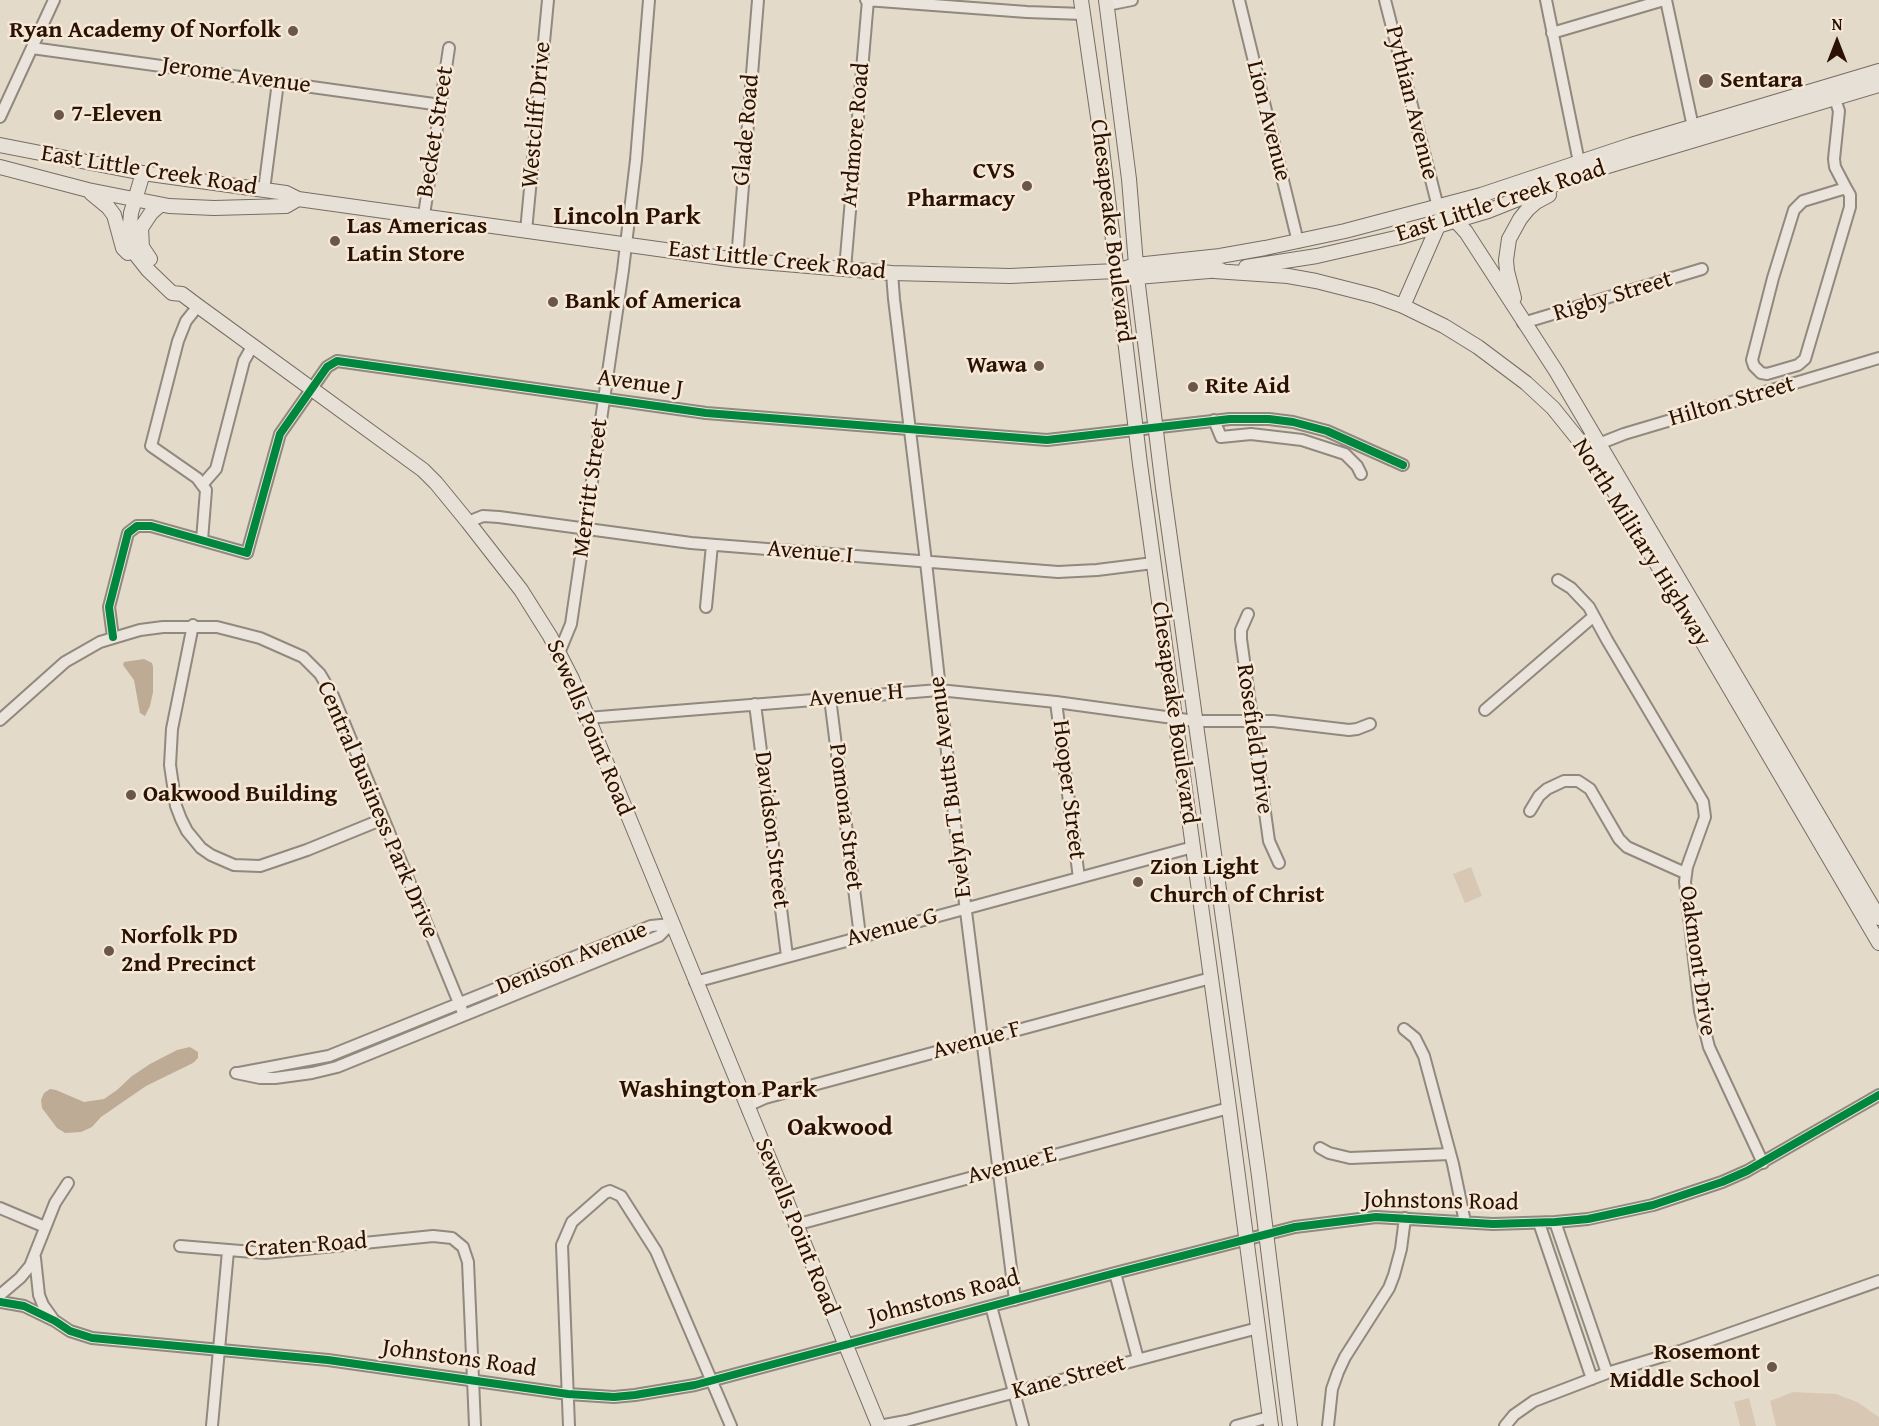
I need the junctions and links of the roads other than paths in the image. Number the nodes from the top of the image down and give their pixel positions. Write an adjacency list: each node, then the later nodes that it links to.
1 (54, 0): 14 (street)
2 (548, 0): 37 (street, Westcliff Drive)
3 (649, 0): 39 (street, Merritt Street)
4 (758, 0): 40 (street, Glade Road)
5 (868, 0): 12 (street); 41 (street, Ardmore Road)
6 (1132, 0): 11 (street)
7 (1239, 0): 38 (street, Lion Avenue)
8 (1385, 0): 33 (street, Pythian Avenue)
9 (1546, 0): 13 (street)
10 (1665, 0): 13 (street); 22 (street)
11 (1107, 2): 45 (main road, Chesapeake Boulevard)
12 (1082, 7): 44 (main road, Chesapeake Boulevard)
13 (1552, 33): 25 (street)
14 (32, 48): 17 (street, Jerome Avenue); 21 (street)
15 (449, 48): 20 (street, Becket Street)
16 (1879, 71): 19 (main road, East Little Creek Road)
17 (278, 82): 20 (street, Jerome Avenue); 29 (street)
18 (1879, 86): 19 (main road, East Little Creek Road)
19 (1833, 93): 22 (main road, East Little Creek Road); 25 (main road, East Little Creek Road); 27 (street)
20 (441, 105): 34 (street, Becket Street)
21 (0, 117)
22 (1693, 127): 25 (main road, East Little Creek Road)
23 (0, 145): 26 (main road, East Little Creek Road)
24 (0, 166): 28 (main road, East Little Creek Road)
25 (1580, 168): 33 (main road, East Little Creek Road); 35 (main road, East Little Creek Road); 52 (main road)
26 (144, 173): 29 (main road, East Little Creek Road); 31 (main road, Sewells Point Road)
27 (1846, 188): 27 (street)
28 (88, 190): 31 (main road, East Little Creek Road); 43 (main road)
29 (264, 190): 30 (main road, East Little Creek Road)
30 (297, 198): 32 (main road, East Little Creek Road); 34 (main road, East Little Creek Road)
31 (135, 200): 32 (main road, East Little Creek Road); 43 (main road, Sewells Point Road)
32 (160, 205): 49 (main road)
33 (1437, 207): 35 (main road, North Military Highway); 36 (main road); 38 (main road, East Little Creek Road)
34 (424, 215): 37 (main road, East Little Creek Road)
35 (1456, 220): 36 (main road, East Little Creek Road); 52 (main road, North Military Highway)
36 (1438, 226): 46 (main road, East Little Creek Road); 48 (main road)
37 (526, 231): 39 (main road, East Little Creek Road)
38 (1298, 242): 45 (main road, East Little Creek Road)
39 (626, 245): 40 (main road, East Little Creek Road); 57 (street, Merritt Street)
40 (737, 260): 41 (main road, East Little Creek Road)
41 (845, 269): 47 (main road, East Little Creek Road)
42 (1702, 269): 52 (street, Rigby Street)
43 (148, 270): 49 (main road, Sewells Point Road)
44 (1116, 271): 45 (main road, East Little Creek Road); 47 (main road, East Little Creek Road); 61 (main road, Chesapeake Boulevard)
45 (1137, 271): 46 (main road, East Little Creek Road); 59 (main road, Chesapeake Boulevard)
46 (1214, 271): 51 (main road, North Military Highway)
47 (892, 273): 60 (street, Evelyn T Butts Avenue)
48 (1417, 275): 51 (main road); 53 (main road)
49 (182, 294): 50 (main road, Sewells Point Road)
50 (198, 306): 54 (main road, Sewells Point Road); 66 (street)
51 (1403, 306): 53 (main road, North Military Highway)
52 (1523, 323): 62 (main road, North Military Highway)
53 (1444, 326): 63 (main road, North Military Highway)
54 (253, 345): 56 (main road, Sewells Point Road); 66 (street)
55 (1879, 357): 62 (street, Hilton Street)
56 (312, 388): 57 (street, Avenue J); 67 (main road, Sewells Point Road); 69 (street, Avenue J)
57 (604, 398): 60 (street, Avenue J); 68 (street, Merritt Street)
58 (1214, 420): 59 (street, Avenue J); 64 (street, Avenue J); 65 (street)
59 (1155, 427): 61 (street, Avenue J); 89 (main road, Chesapeake Boulevard)
60 (910, 429): 61 (street, Avenue J); 71 (street, Evelyn T Butts Avenue)
61 (1136, 429): 72 (main road, Chesapeake Boulevard)
62 (1600, 444): 63 (street, Hilton Street); 98 (main road, North Military Highway)
63 (1586, 449): 101 (main road, North Military Highway)
64 (1403, 465)
65 (1361, 474)
66 (202, 485): 69 (street)
67 (468, 522): 68 (street, Avenue I); 79 (main road, Sewells Point Road)
68 (585, 529): 70 (street, Avenue I); 79 (street, Merritt Street)
69 (202, 540): 78 (street)
70 (712, 545): 71 (street, Avenue I); 74 (street)
71 (926, 562): 72 (street, Avenue I); 80 (street, Evelyn T Butts Avenue)
72 (1153, 562): 86 (main road, Chesapeake Boulevard)
73 (1558, 580): 76 (street, Oakmont Drive)
74 (706, 607)
75 (1248, 614): 88 (street, Rosefield Drive)
76 (1594, 616): 84 (street); 95 (street, Oakmont Drive)
77 (193, 626): 78 (street, Central Business Park Drive); 92 (street, Central Business Park Drive); 92 (street)
78 (112, 638): 87 (street, Central Business Park Drive)
79 (560, 653): 85 (main road, Sewells Point Road)
80 (939, 690): 81 (street, Avenue H); 82 (street, Avenue H); 97 (street, Evelyn T Butts Avenue)
81 (830, 698): 83 (street, Avenue H); 100 (street, Pomona Street)
82 (1056, 702): 86 (street, Avenue H); 96 (street, Hooper Street)
83 (755, 704): 85 (street, Avenue H); 102 (street, Davidson Street)
84 (1485, 710)
85 (587, 718): 99 (main road, Sewells Point Road)
86 (1175, 718): 89 (street, Avenue H); 93 (main road, Chesapeake Boulevard)
87 (0, 720)
88 (1252, 720): 89 (street, Avenue H); 90 (street, Avenue H); 94 (street, Rosefield Drive)
89 (1195, 721): 124 (main road, Chesapeake Boulevard)
90 (1370, 724)
91 (1530, 811): 95 (street)
92 (383, 819): 105 (street, Central Business Park Drive)
93 (1193, 847): 96 (street, Avenue G); 103 (main road, Chesapeake Boulevard)
94 (1279, 863)
95 (1685, 873): 114 (street, Oakmont Drive)
96 (1079, 878): 97 (street, Avenue G)
97 (965, 909): 100 (street, Avenue G); 108 (street, Evelyn T Butts Avenue)
98 (1879, 918)
99 (671, 924): 104 (main road, Sewells Point Road); 105 (street, Denison Avenue); 106 (street, Denison Avenue)
100 (860, 936): 102 (street, Avenue G)
101 (1879, 944)
102 (787, 956): 104 (street, Avenue G)
103 (1211, 978): 108 (street, Avenue F); 110 (main road, Chesapeake Boulevard)
104 (695, 982): 111 (main road, Sewells Point Road)
105 (459, 1004): 106 (street, Central Business Park Drive); 106 (street, Denison Avenue)
106 (464, 1015)
107 (1404, 1029): 113 (street)
108 (981, 1040): 111 (street, Avenue F); 115 (street, Evelyn T Butts Avenue)
109 (1879, 1095): 114 (street, Johnstons Road)
110 (1229, 1108): 115 (street, Avenue E); 125 (main road, Chesapeake Boulevard)
111 (748, 1110): 122 (main road, Sewells Point Road)
112 (1320, 1148): 113 (street)
113 (1450, 1154): 119 (street)
114 (1763, 1163): 120 (street, Johnstons Road)
115 (998, 1170): 122 (street, Avenue E); 132 (street, Evelyn T Butts Avenue)
116 (68, 1183): 123 (street)
117 (0, 1208): 123 (street)
118 (1405, 1218): 119 (street, Johnstons Road); 124 (street, Johnstons Road); 155 (street)
119 (1465, 1222): 121 (street, Johnstons Road)
120 (1555, 1222): 121 (street, Johnstons Road); 140 (street)
121 (1539, 1223): 141 (street)
122 (795, 1226): 137 (main road, Sewells Point Road)
123 (45, 1227): 128 (street)
124 (1266, 1233): 125 (street, Johnstons Road); 154 (main road, Chesapeake Boulevard)
125 (1247, 1238): 129 (street, Johnstons Road); 136 (main road, Chesapeake Boulevard)
126 (180, 1246): 127 (street, Craten Road)
127 (228, 1251): 138 (street); 142 (street, Craten Road)
128 (35, 1257): 131 (street); 135 (street)
129 (1115, 1273): 132 (street, Johnstons Road); 139 (street)
130 (1879, 1281): 140 (street)
131 (0, 1295)
132 (1015, 1300): 134 (street, Johnstons Road)
133 (0, 1302): 135 (street, Johnstons Road)
134 (991, 1306): 137 (street, Johnstons Road); 144 (street)
135 (55, 1321): 138 (street, Johnstons Road)
136 (1258, 1328): 139 (street, Kane Street); 146 (main road, Chesapeake Boulevard)
137 (844, 1344): 143 (street, Johnstons Road); 151 (main road, Sewells Point Road)
138 (219, 1350): 142 (street, Johnstons Road); 147 (street)
139 (1138, 1359): 144 (street, Kane Street)
140 (1607, 1373): 141 (street)
141 (1592, 1379): 156 (street)
142 (474, 1380): 145 (street, Johnstons Road); 148 (street)
143 (712, 1380): 145 (street, Johnstons Road); 145 (street); 150 (street)
144 (1014, 1392): 151 (street, Kane Street); 152 (street)
145 (568, 1394): 149 (street)
146 (1270, 1422): 153 (street)
147 (212, 1426)
148 (475, 1426)
149 (569, 1426)
150 (731, 1426)
151 (879, 1426)
152 (1023, 1426)
153 (1236, 1426)
154 (1290, 1426)
155 (1328, 1426)
156 (1505, 1426)

